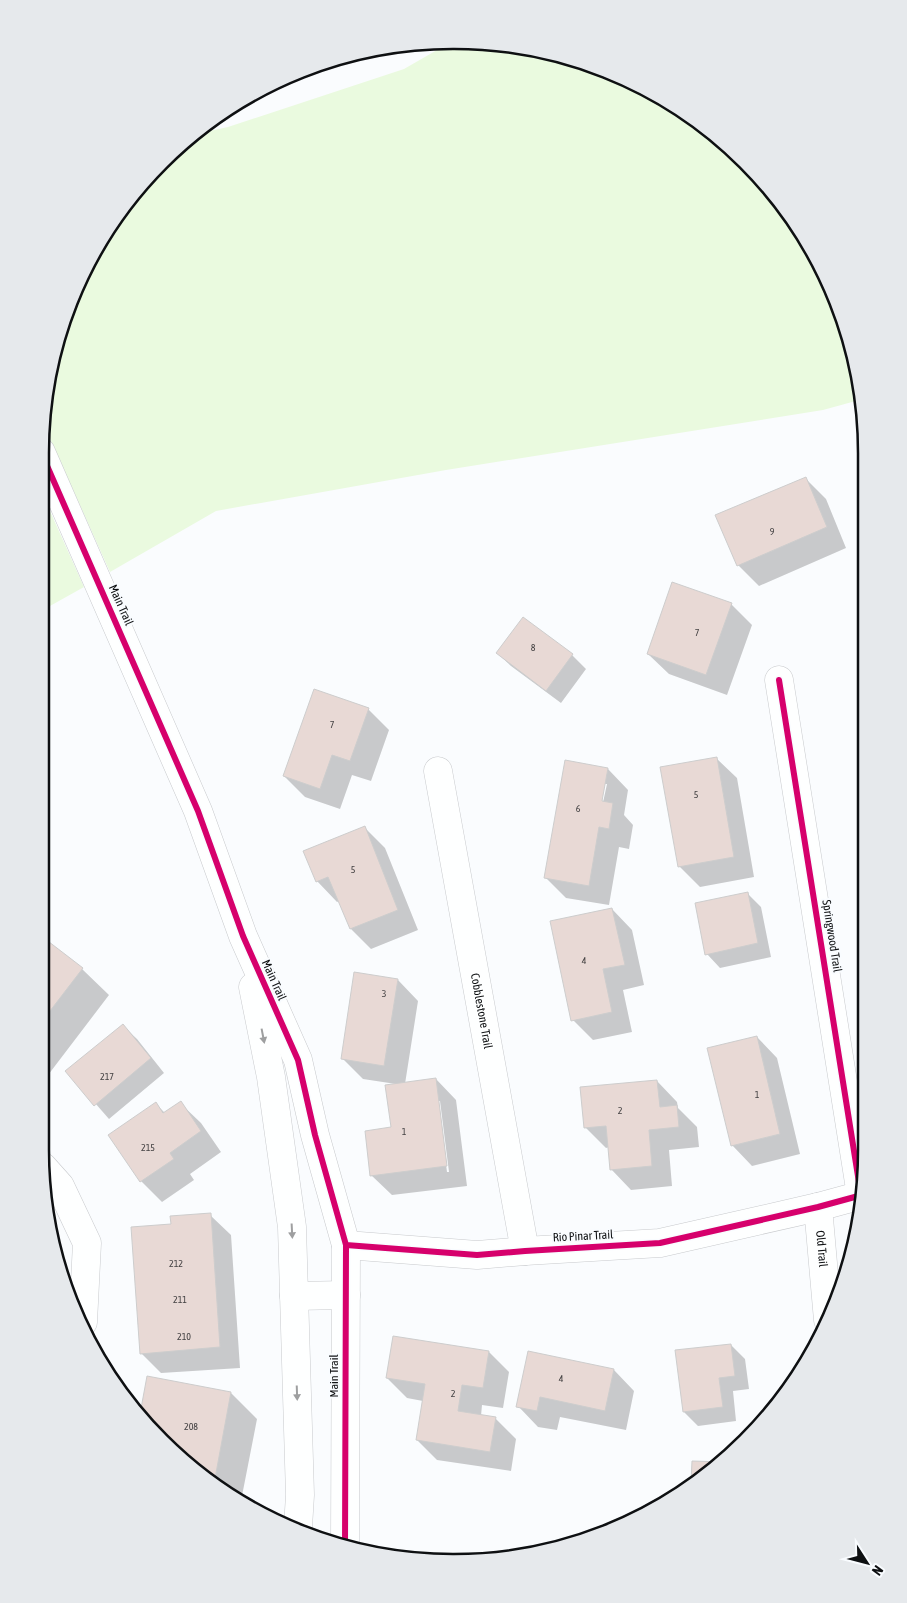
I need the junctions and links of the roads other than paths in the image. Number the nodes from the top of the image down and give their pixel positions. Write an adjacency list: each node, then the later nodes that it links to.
1 (49, 470): 4 (street, Main Trail)
2 (779, 680): 5 (street, Springwood Trail)
3 (438, 771): 12 (street, Cobblestone Trail)
4 (242, 936): 7 (street, Main Trail); 8 (street, Main Trail, one-way to 8)
5 (857, 1166)
6 (50, 1175): 16 (street)
7 (328, 1183): 8 (street); 11 (street, Main Trail)
8 (287, 1190): 14 (street, Main Trail, one-way to 14)
9 (855, 1197): 10 (street, Rio Pinar Trail)
10 (818, 1207): 12 (street, Rio Pinar Trail); 15 (street, Old Trail)
11 (346, 1245): 12 (street, Rio Pinar Trail); 13 (street, Main Trail)
12 (525, 1250)
13 (346, 1295): 14 (street); 18 (street, Main Trail)
14 (294, 1296): 17 (street, Main Trail, one-way to 17)
15 (827, 1305)
16 (83, 1313)
17 (298, 1523)
18 (345, 1539)

